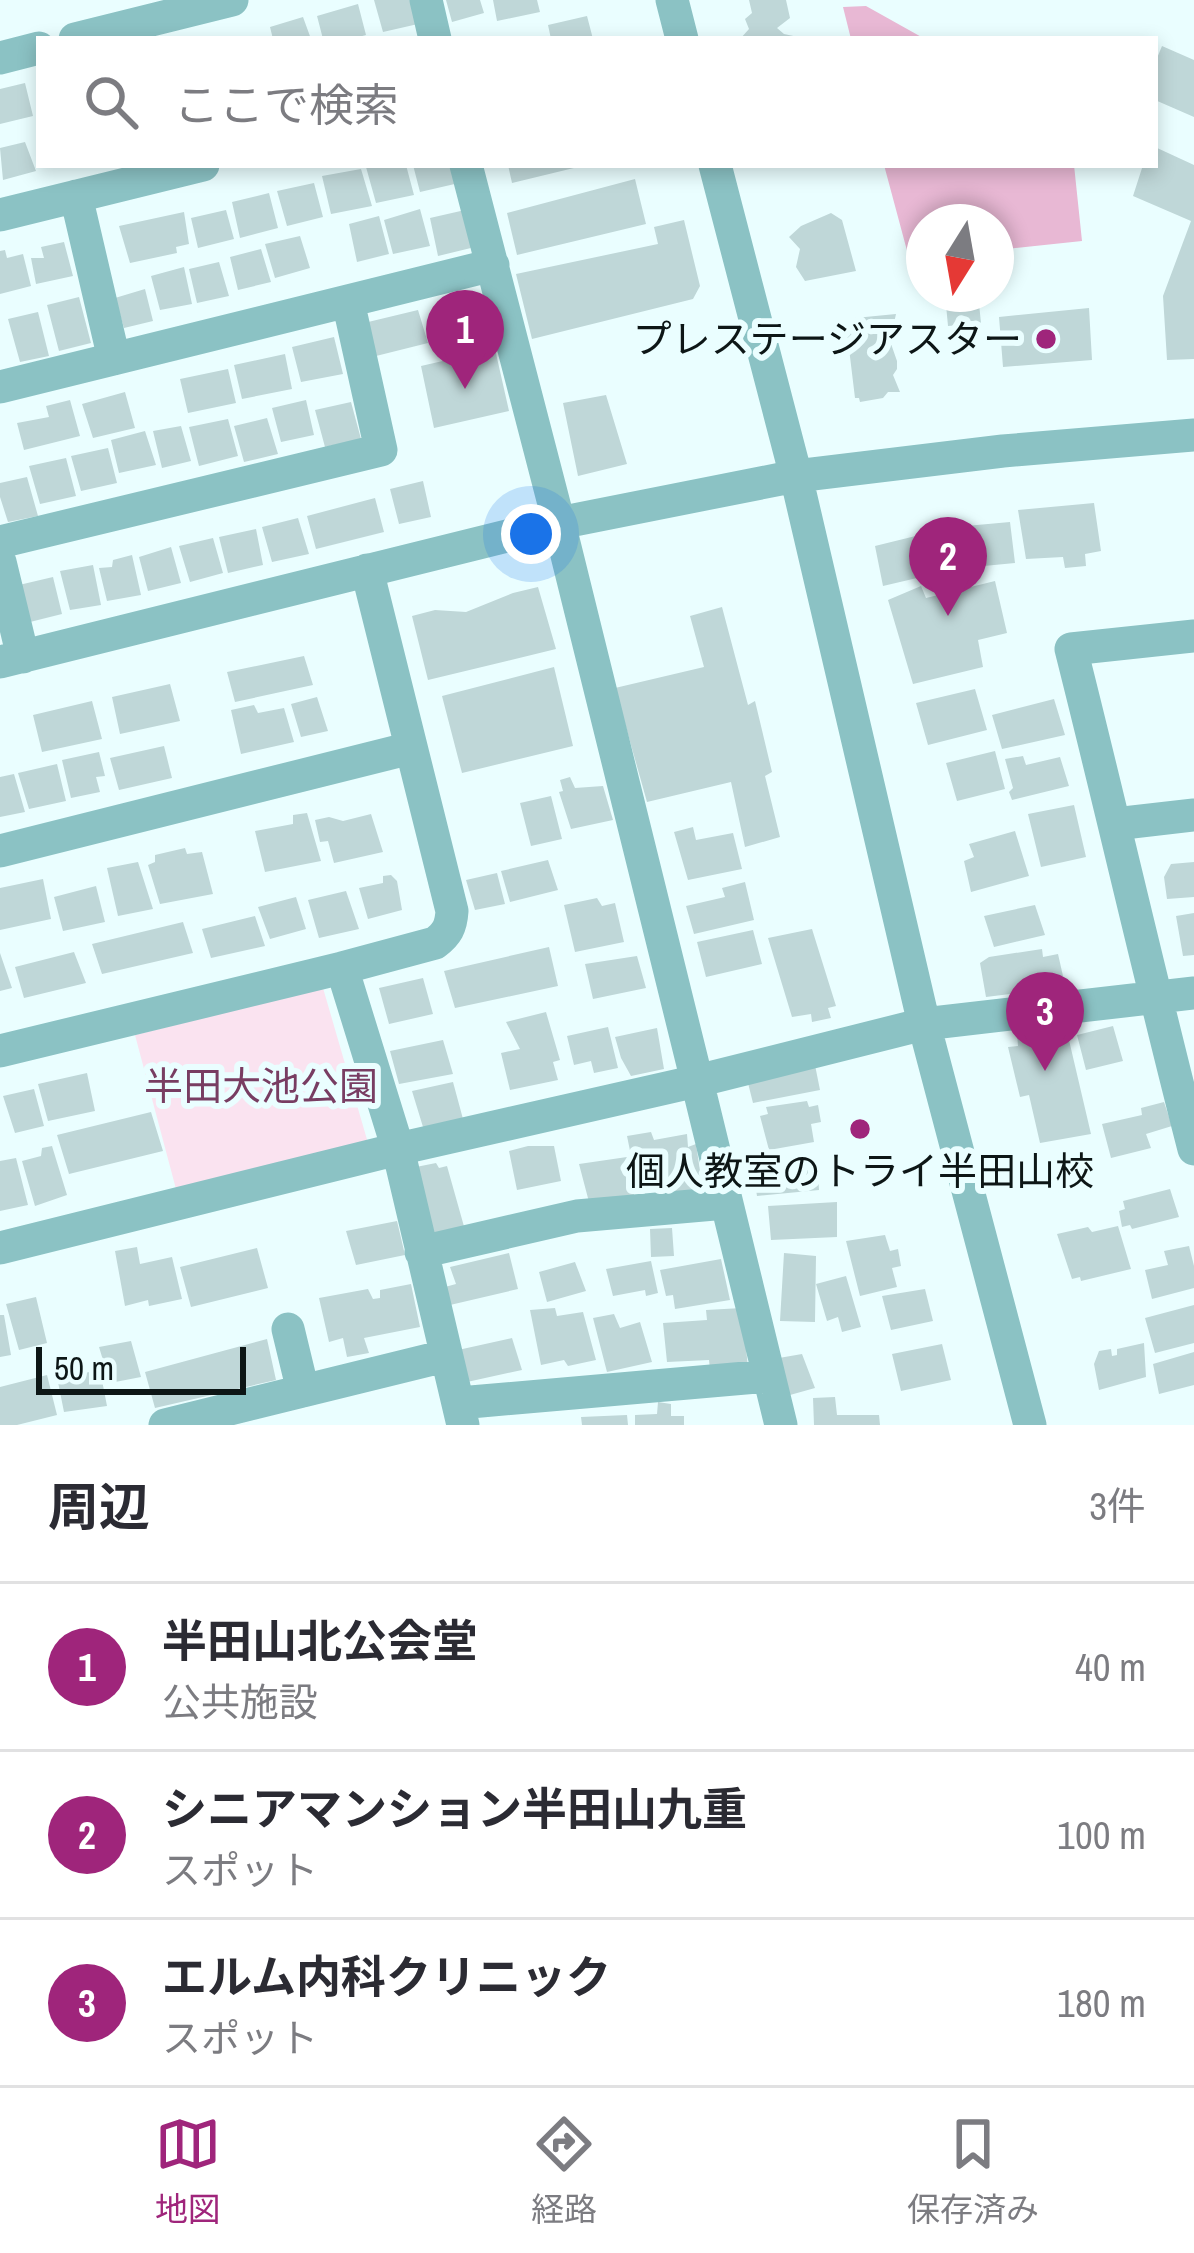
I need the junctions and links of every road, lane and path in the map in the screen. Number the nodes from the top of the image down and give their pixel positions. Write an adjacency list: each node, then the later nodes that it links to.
1 (232, 0): 4 (street)
2 (426, 0): 6 (street)
3 (672, 0): 7 (street)
4 (194, 25): 5 (street)
5 (100, 36)
6 (434, 36)
7 (681, 36)
8 (36, 49): 9 (street)
9 (0, 58)
10 (191, 168): 13 (street)
11 (467, 168): 15 (street)
12 (716, 168): 20 (street)
13 (76, 196): 14 (street); 17 (street)
14 (0, 215)
15 (493, 265): 16 (street); 21 (street)
16 (348, 301): 17 (street); 22 (street)
17 (114, 359): 18 (street)
18 (0, 387)
19 (1194, 435): 20 (street)
20 (796, 476): 21 (street); 34 (street)
21 (559, 523): 24 (street); 36 (street)
22 (0, 542)
23 (0, 562): 26 (street)
24 (368, 569): 26 (street); 27 (street)
25 (1194, 636): 29 (street)
26 (12, 659)
27 (411, 748): 30 (street); 31 (street)
28 (1194, 815): 29 (street)
29 (1115, 824): 33 (street)
30 (0, 850)
31 (342, 968): 35 (street); 37 (street)
32 (1194, 993): 33 (street)
33 (1154, 997): 34 (street); 38 (street)
34 (924, 1024): 36 (street); 49 (street)
35 (0, 1051)
36 (697, 1081): 37 (street); 39 (street)
37 (398, 1149): 40 (street); 41 (street)
38 (1194, 1149)
39 (727, 1203): 41 (street); 44 (street)
40 (0, 1248)
41 (422, 1252): 43 (street)
42 (288, 1329): 45 (street)
43 (446, 1355): 45 (street); 46 (street)
44 (769, 1376): 46 (street); 48 (street)
45 (303, 1391): 47 (street)
46 (461, 1414)
47 (166, 1425)
48 (781, 1425)
49 (1030, 1425)

